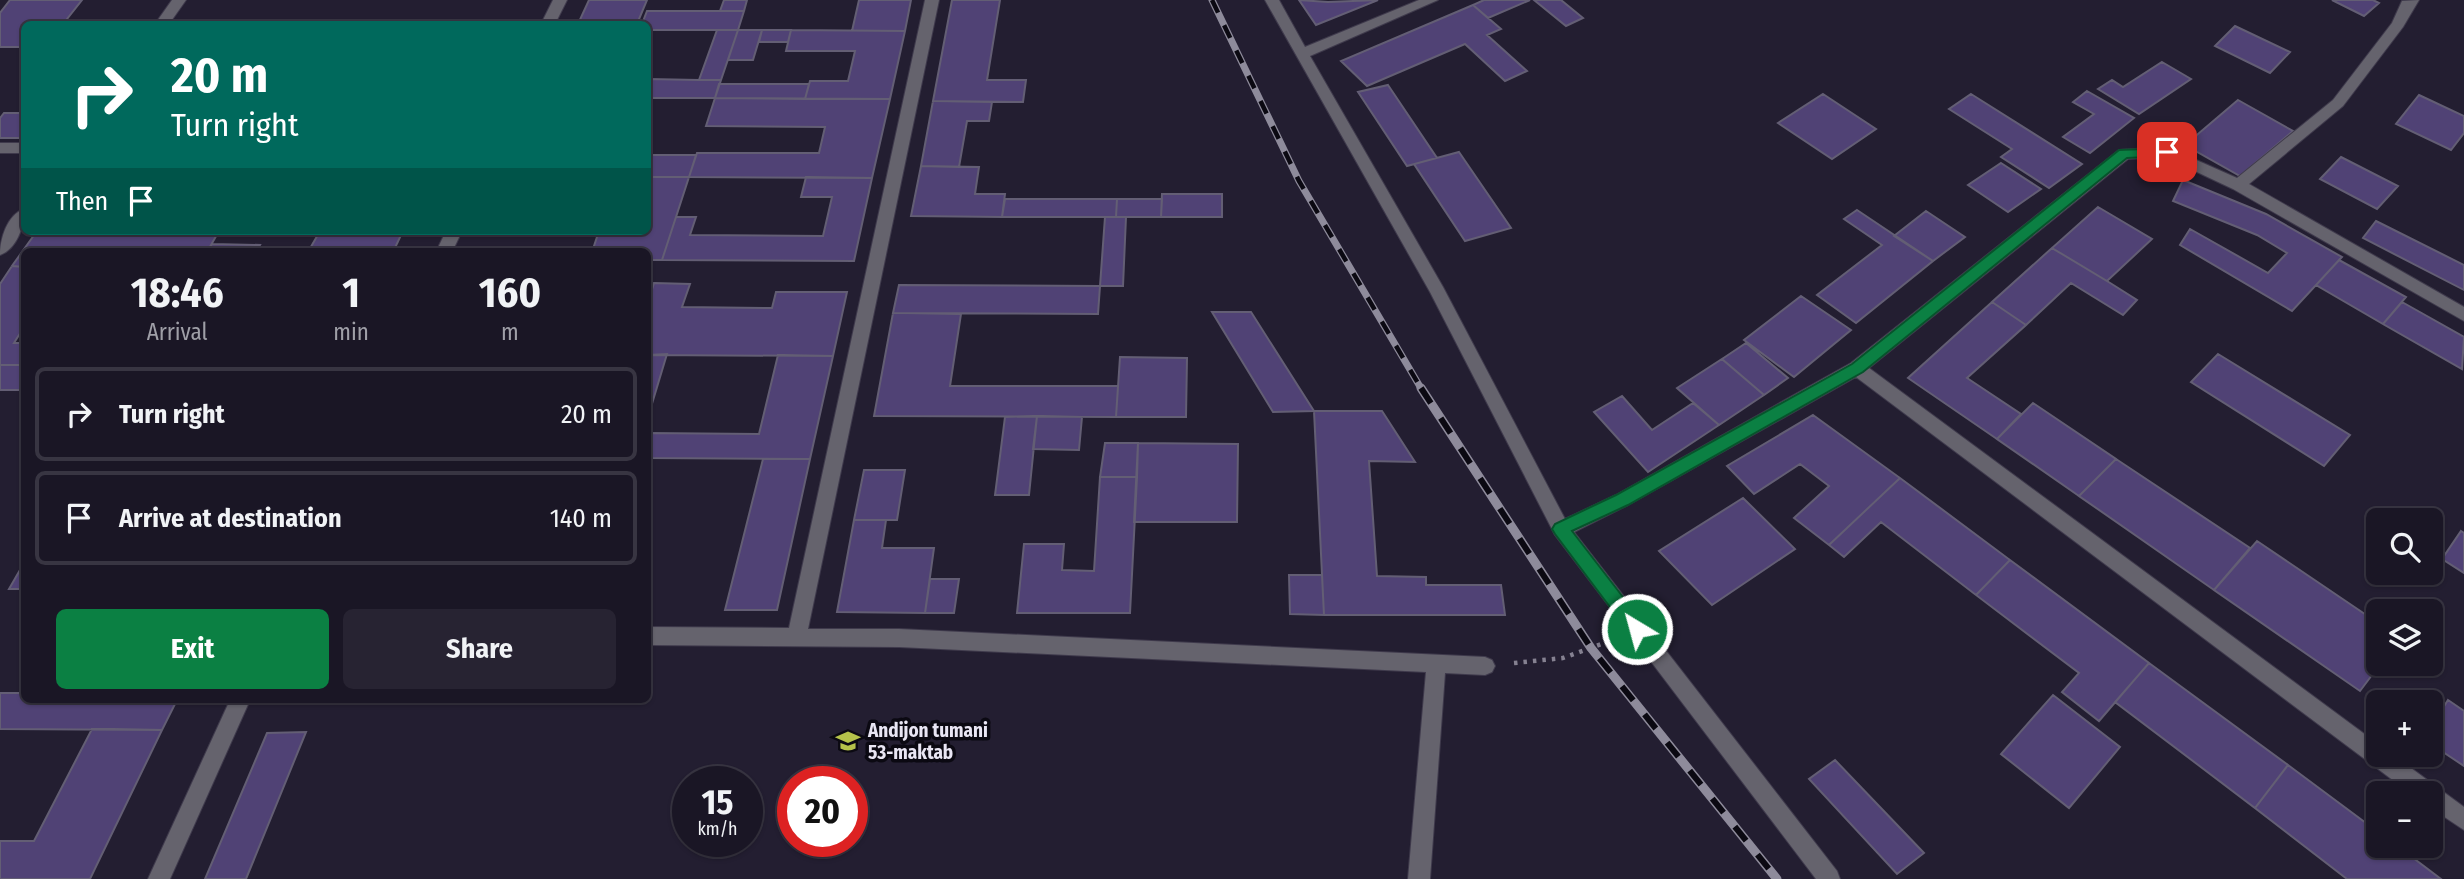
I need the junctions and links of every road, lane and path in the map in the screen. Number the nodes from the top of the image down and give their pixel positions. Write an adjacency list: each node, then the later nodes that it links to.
1 (179, 0): 7 (street)
2 (559, 0): 8 (street)
3 (932, 0): 20 (street)
4 (1272, 0): 9 (street)
5 (1431, 0): 9 (street)
6 (2412, 0): 12 (street)
7 (164, 21)
8 (549, 21)
9 (1302, 54): 17 (street)
10 (0, 148): 11 (street)
11 (21, 148)
12 (2238, 185): 15 (street); 16 (street)
13 (21, 219): 14 (street)
14 (0, 248)
15 (2464, 315)
16 (1857, 368): 17 (street); 24 (street)
17 (1560, 529): 18 (street)
18 (1637, 629): 22 (path); 29 (street)
19 (651, 636): 20 (street)
20 (797, 637): 21 (street)
21 (1436, 664): 22 (street); 28 (street)
22 (1485, 666)
23 (239, 703): 27 (street)
24 (2412, 781)
25 (2443, 804): 26 (street)
26 (2464, 820)
27 (159, 879)
28 (1419, 879)
29 (1829, 879)

